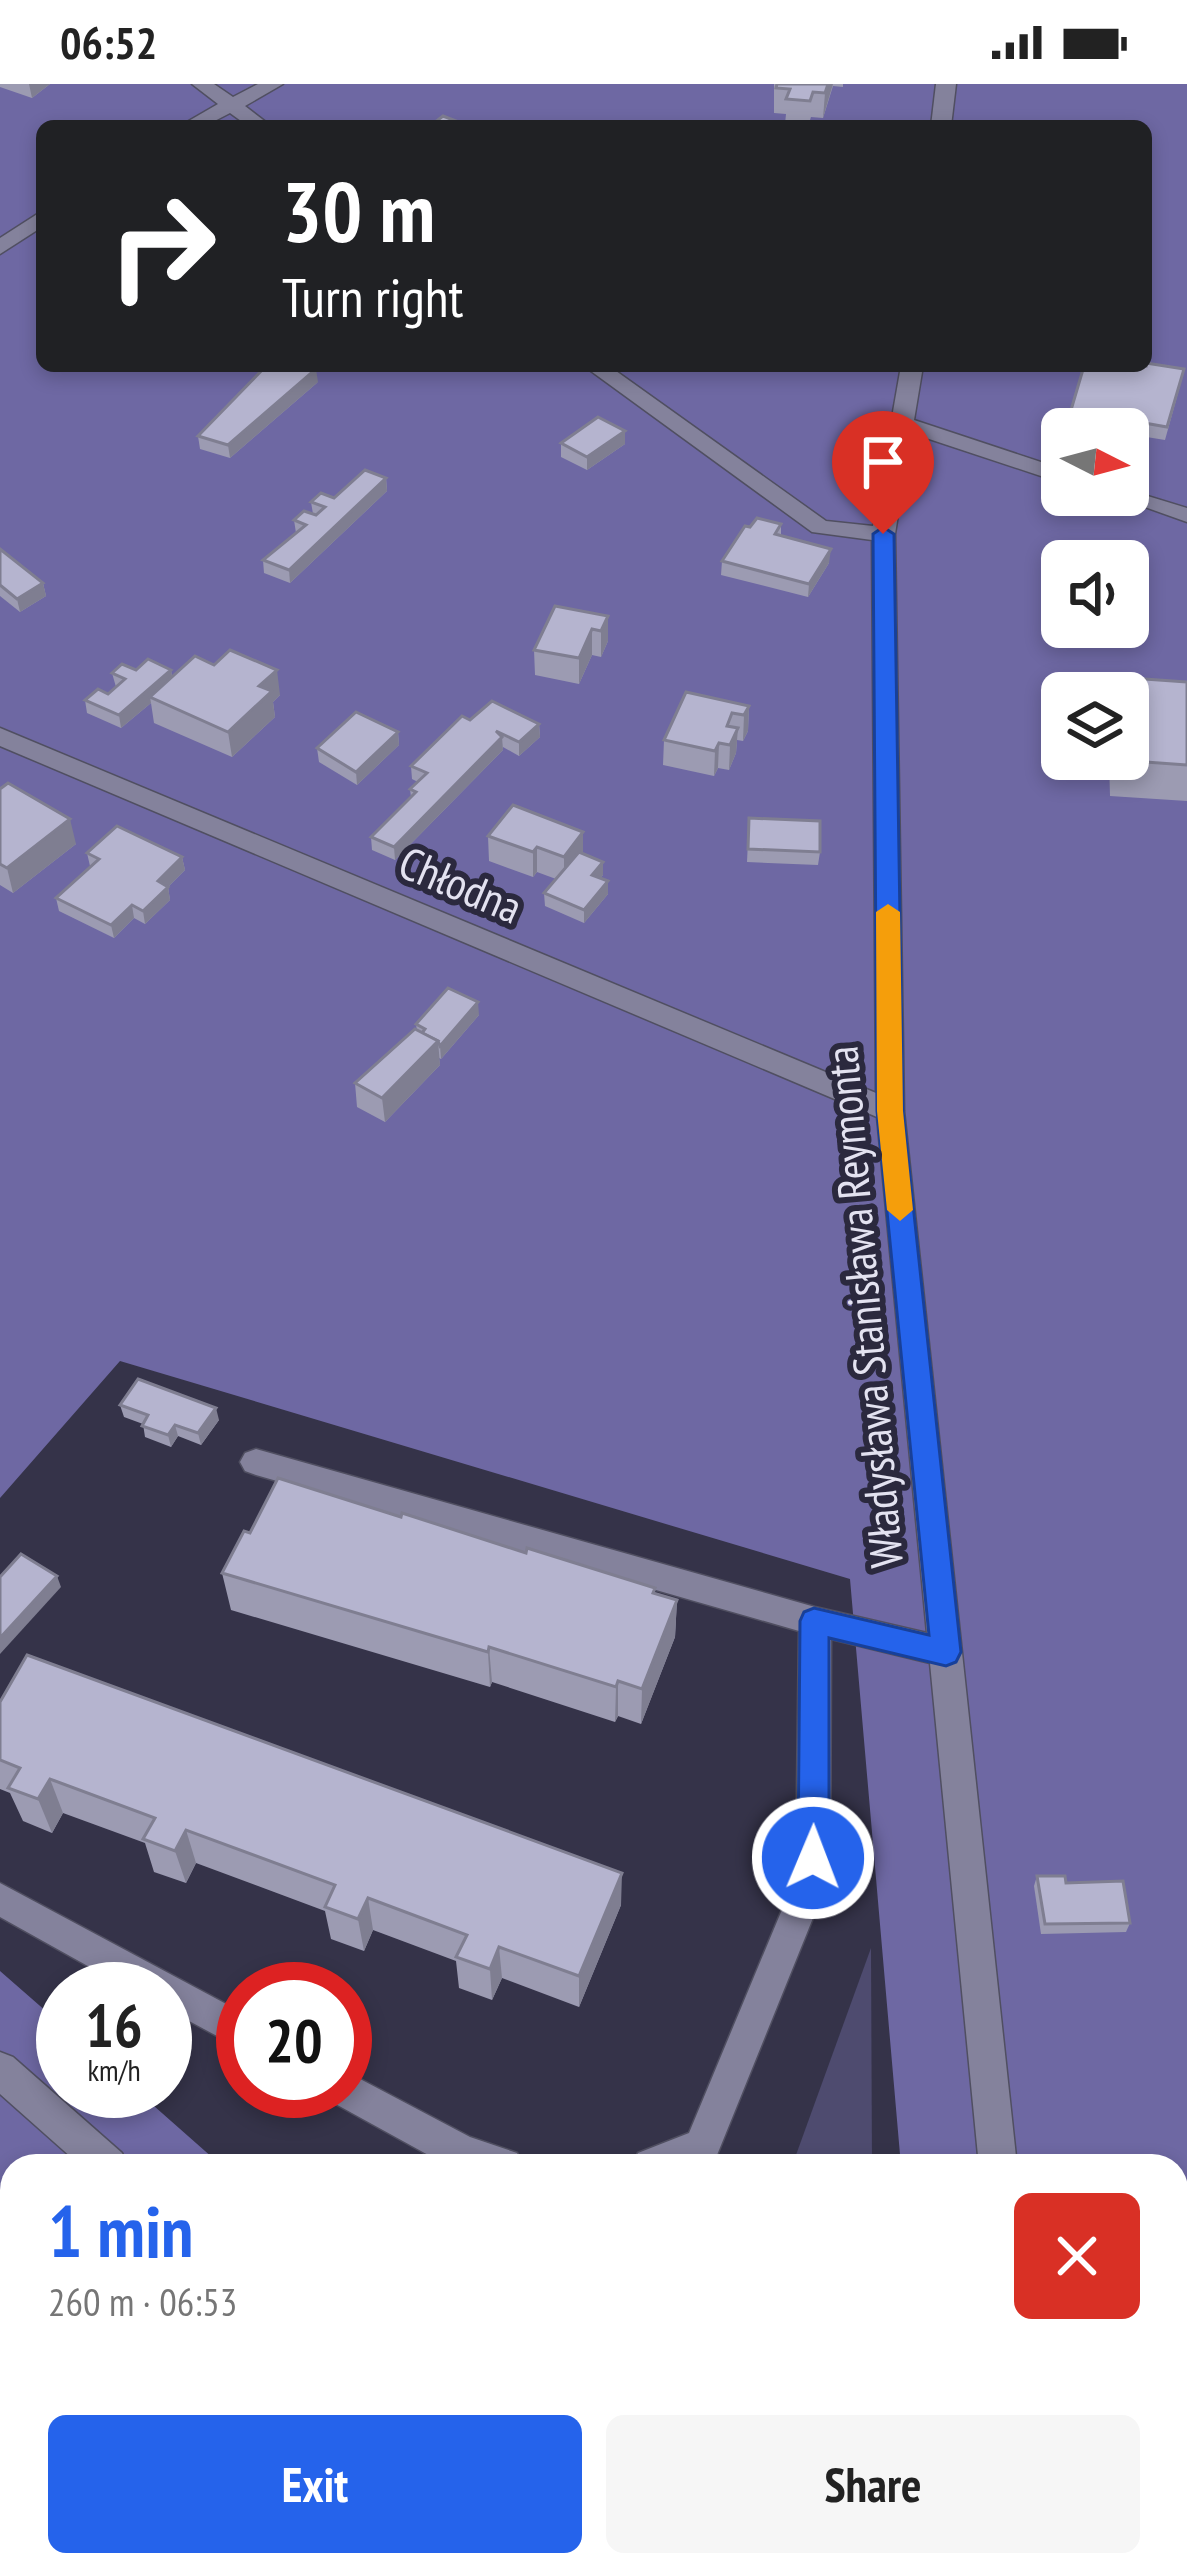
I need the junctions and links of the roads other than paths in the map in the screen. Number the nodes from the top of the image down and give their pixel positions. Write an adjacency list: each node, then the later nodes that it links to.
1 (202, 84): 4 (street)
2 (273, 84): 4 (street)
3 (946, 84): 7 (street)
4 (232, 106): 5 (street); 6 (street)
5 (203, 120)
6 (252, 120)
7 (942, 120)
8 (36, 222): 9 (street)
9 (0, 248)
10 (604, 372): 16 (street)
11 (911, 372): 12 (street, Władysława Stanisława Reymonta)
12 (904, 424): 13 (street); 16 (street, Władysława Stanisława Reymonta)
13 (1041, 469)
14 (1149, 503): 15 (street)
15 (1187, 515)
16 (883, 534): 18 (street, Władysława Stanisława Reymonta)
17 (0, 736): 18 (street, Chłodna)
18 (890, 1111): 21 (street, Władysława Stanisława Reymonta)
19 (256, 1462): 20 (street)
20 (814, 1621): 21 (street); 28 (street)
21 (946, 1652): 29 (street, Władysława Stanisława Reymonta)
22 (0, 1899): 23 (street)
23 (116, 1962)
24 (0, 2070): 26 (street)
25 (372, 2106): 27 (street)
26 (95, 2154)
27 (450, 2154)
28 (683, 2154)
29 (997, 2154)

